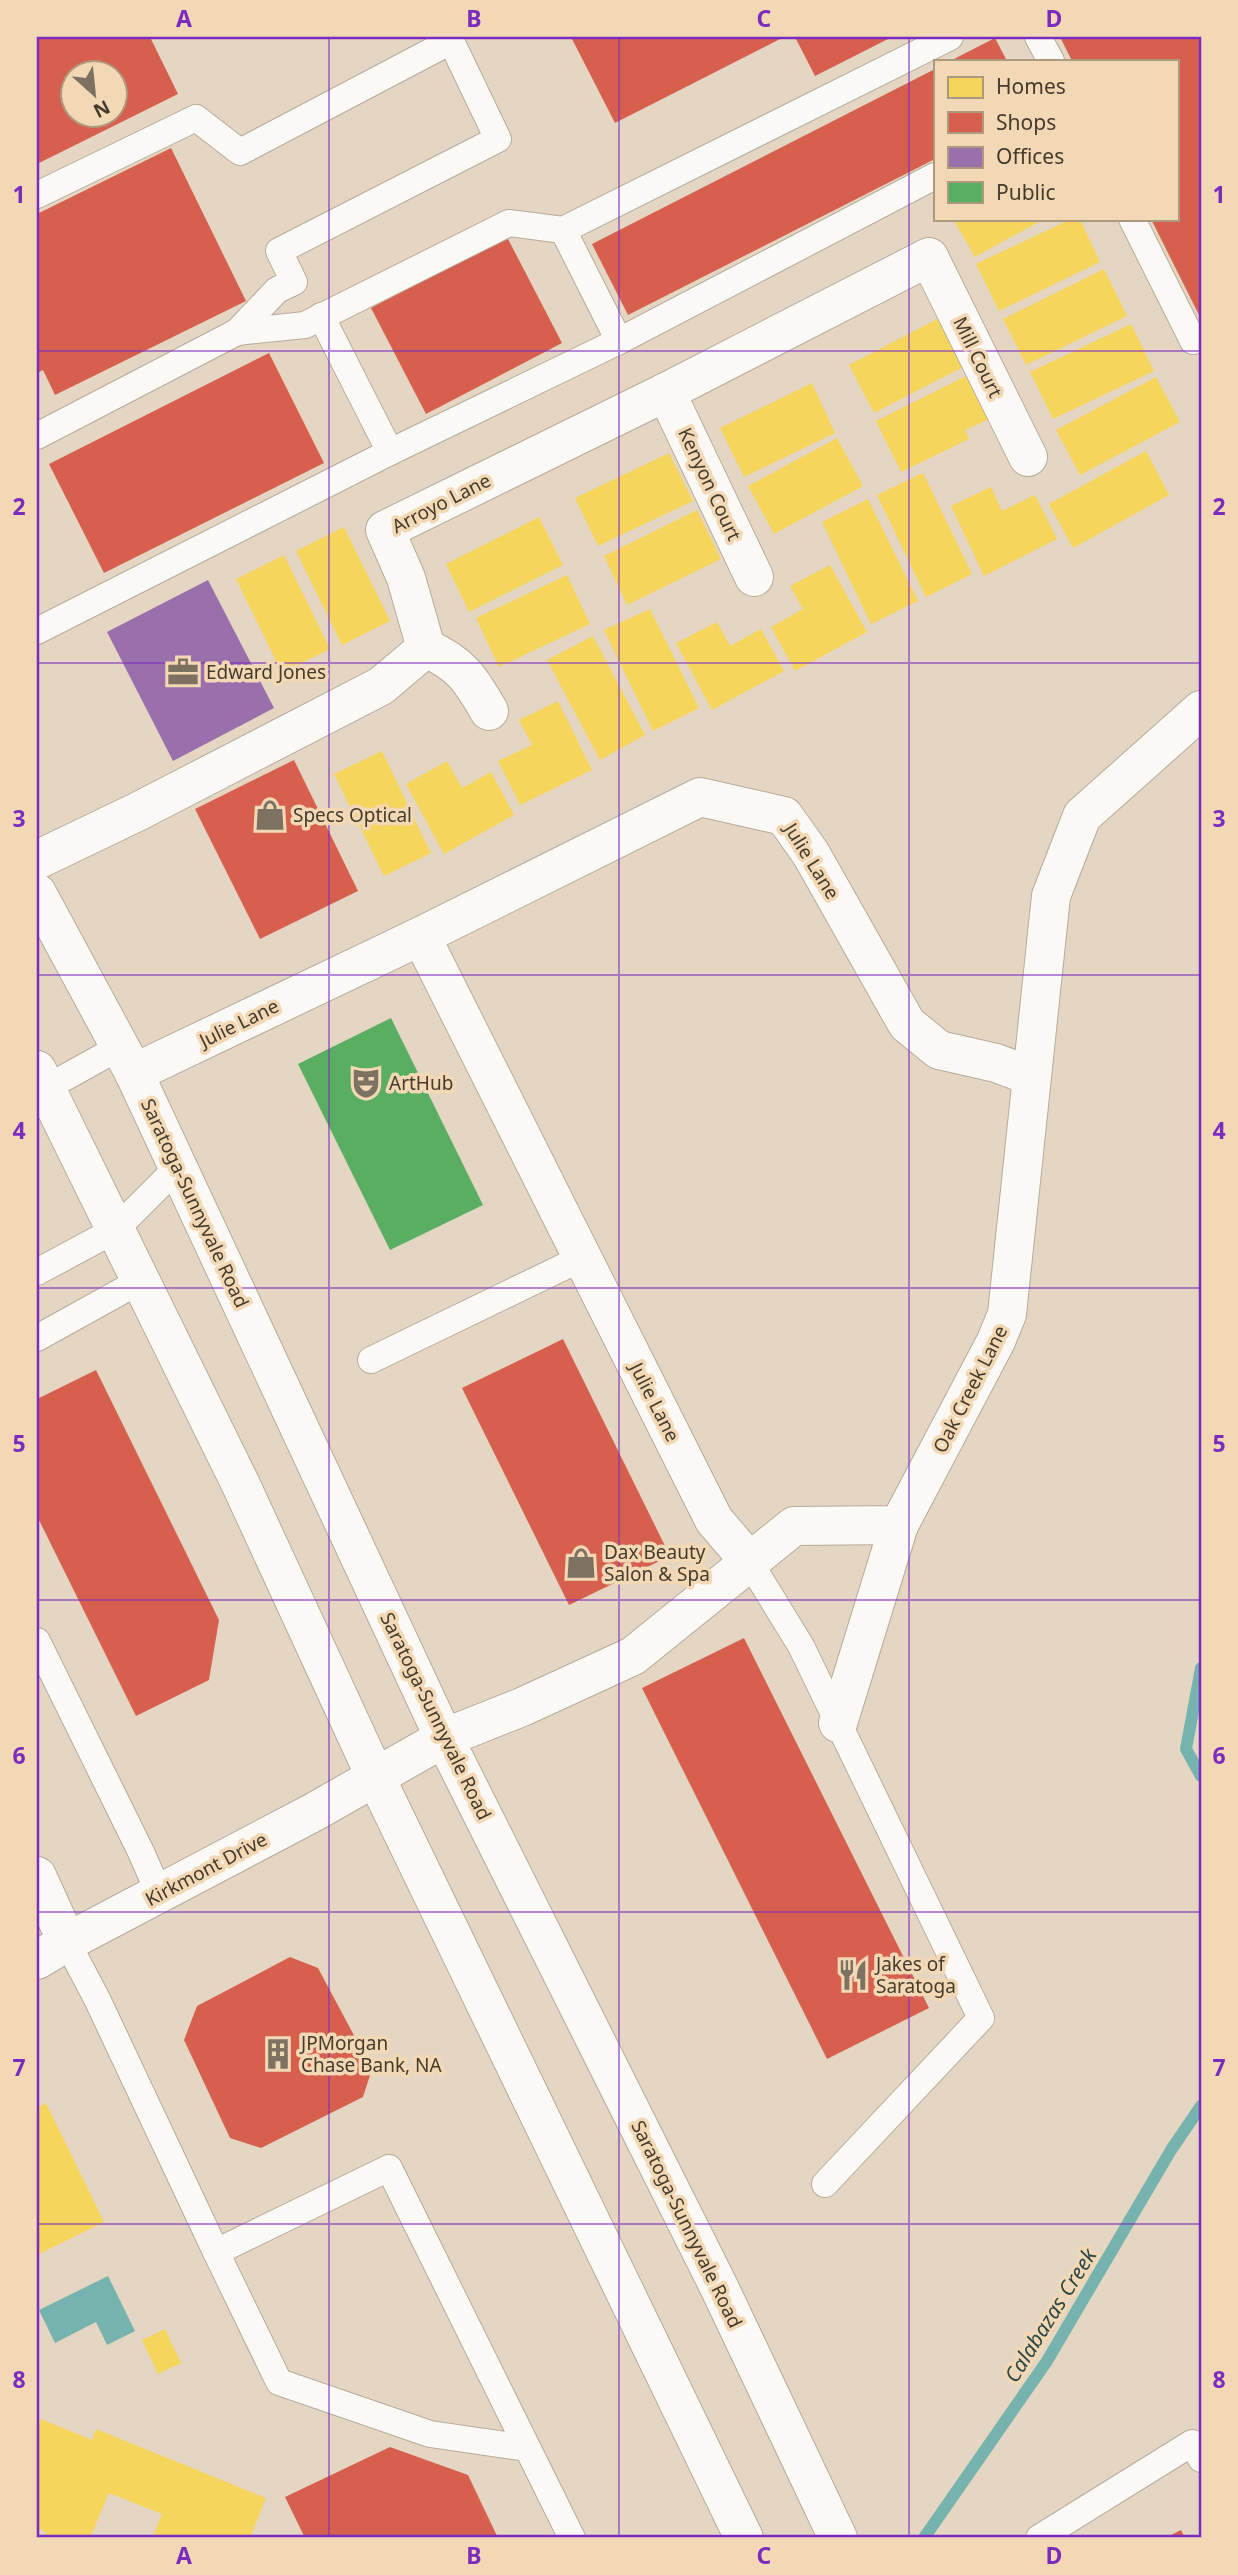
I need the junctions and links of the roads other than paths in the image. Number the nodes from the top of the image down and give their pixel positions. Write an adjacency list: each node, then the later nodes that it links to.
1 (950, 37): 7 (lane)
2 (1038, 37): 3 (lane)
3 (1050, 60)
4 (934, 177): 12 (lane)
5 (37, 195): 10 (lane)
6 (1133, 220): 11 (lane)
7 (563, 230): 9 (lane); 12 (lane)
8 (929, 257): 13 (street, Arroyo Lane); 16 (street, Mill Court)
9 (321, 316): 10 (lane); 15 (lane)
10 (237, 332): 14 (lane)
11 (1201, 337)
12 (619, 341): 15 (lane)
13 (666, 392): 17 (street, Kenyon Court); 19 (street, Arroyo Lane)
14 (37, 436)
15 (390, 452): 18 (lane)
16 (1028, 457)
17 (754, 577)
18 (37, 631)
19 (426, 648): 21 (street); 22 (street)
20 (1201, 710): 26 (street, Oak Creek Lane)
21 (489, 711)
22 (37, 860)
23 (37, 893): 25 (street, Saratoga-Sunnyvale Road)
24 (421, 936): 25 (street, Julie Lane); 26 (street, Julie Lane); 30 (street, Julie Lane)
25 (127, 1060): 27 (lane); 28 (street, Saratoga-Sunnyvale Road)
26 (1031, 1076): 35 (street, Oak Creek Lane)
27 (40, 1084): 29 (street)
28 (178, 1167): 29 (lane); 39 (street, Saratoga-Sunnyvale Road)
29 (115, 1230): 31 (lane); 32 (street)
30 (582, 1258): 34 (lane); 36 (street, Julie Lane)
31 (37, 1272)
32 (140, 1281): 33 (lane); 40 (street)
33 (37, 1338)
34 (371, 1360)
35 (899, 1525): 36 (street); 38 (street, Oak Creek Lane)
36 (749, 1561): 38 (lane); 39 (street)
37 (37, 1641): 42 (lane)
38 (838, 1723): 44 (lane)
39 (444, 1738): 40 (street); 50 (street, Saratoga-Sunnyvale Road)
40 (376, 1778): 42 (street, Kirkmont Drive); 49 (street)
41 (37, 1876): 43 (street)
42 (159, 1893): 43 (street, Kirkmont Drive)
43 (52, 1951): 45 (lane)
44 (825, 2184)
45 (216, 2252): 46 (lane); 46 (lane)
46 (527, 2448): 48 (lane)
47 (1201, 2459): 51 (lane)
48 (572, 2538)
49 (744, 2538)
50 (838, 2538)
51 (1039, 2538)

